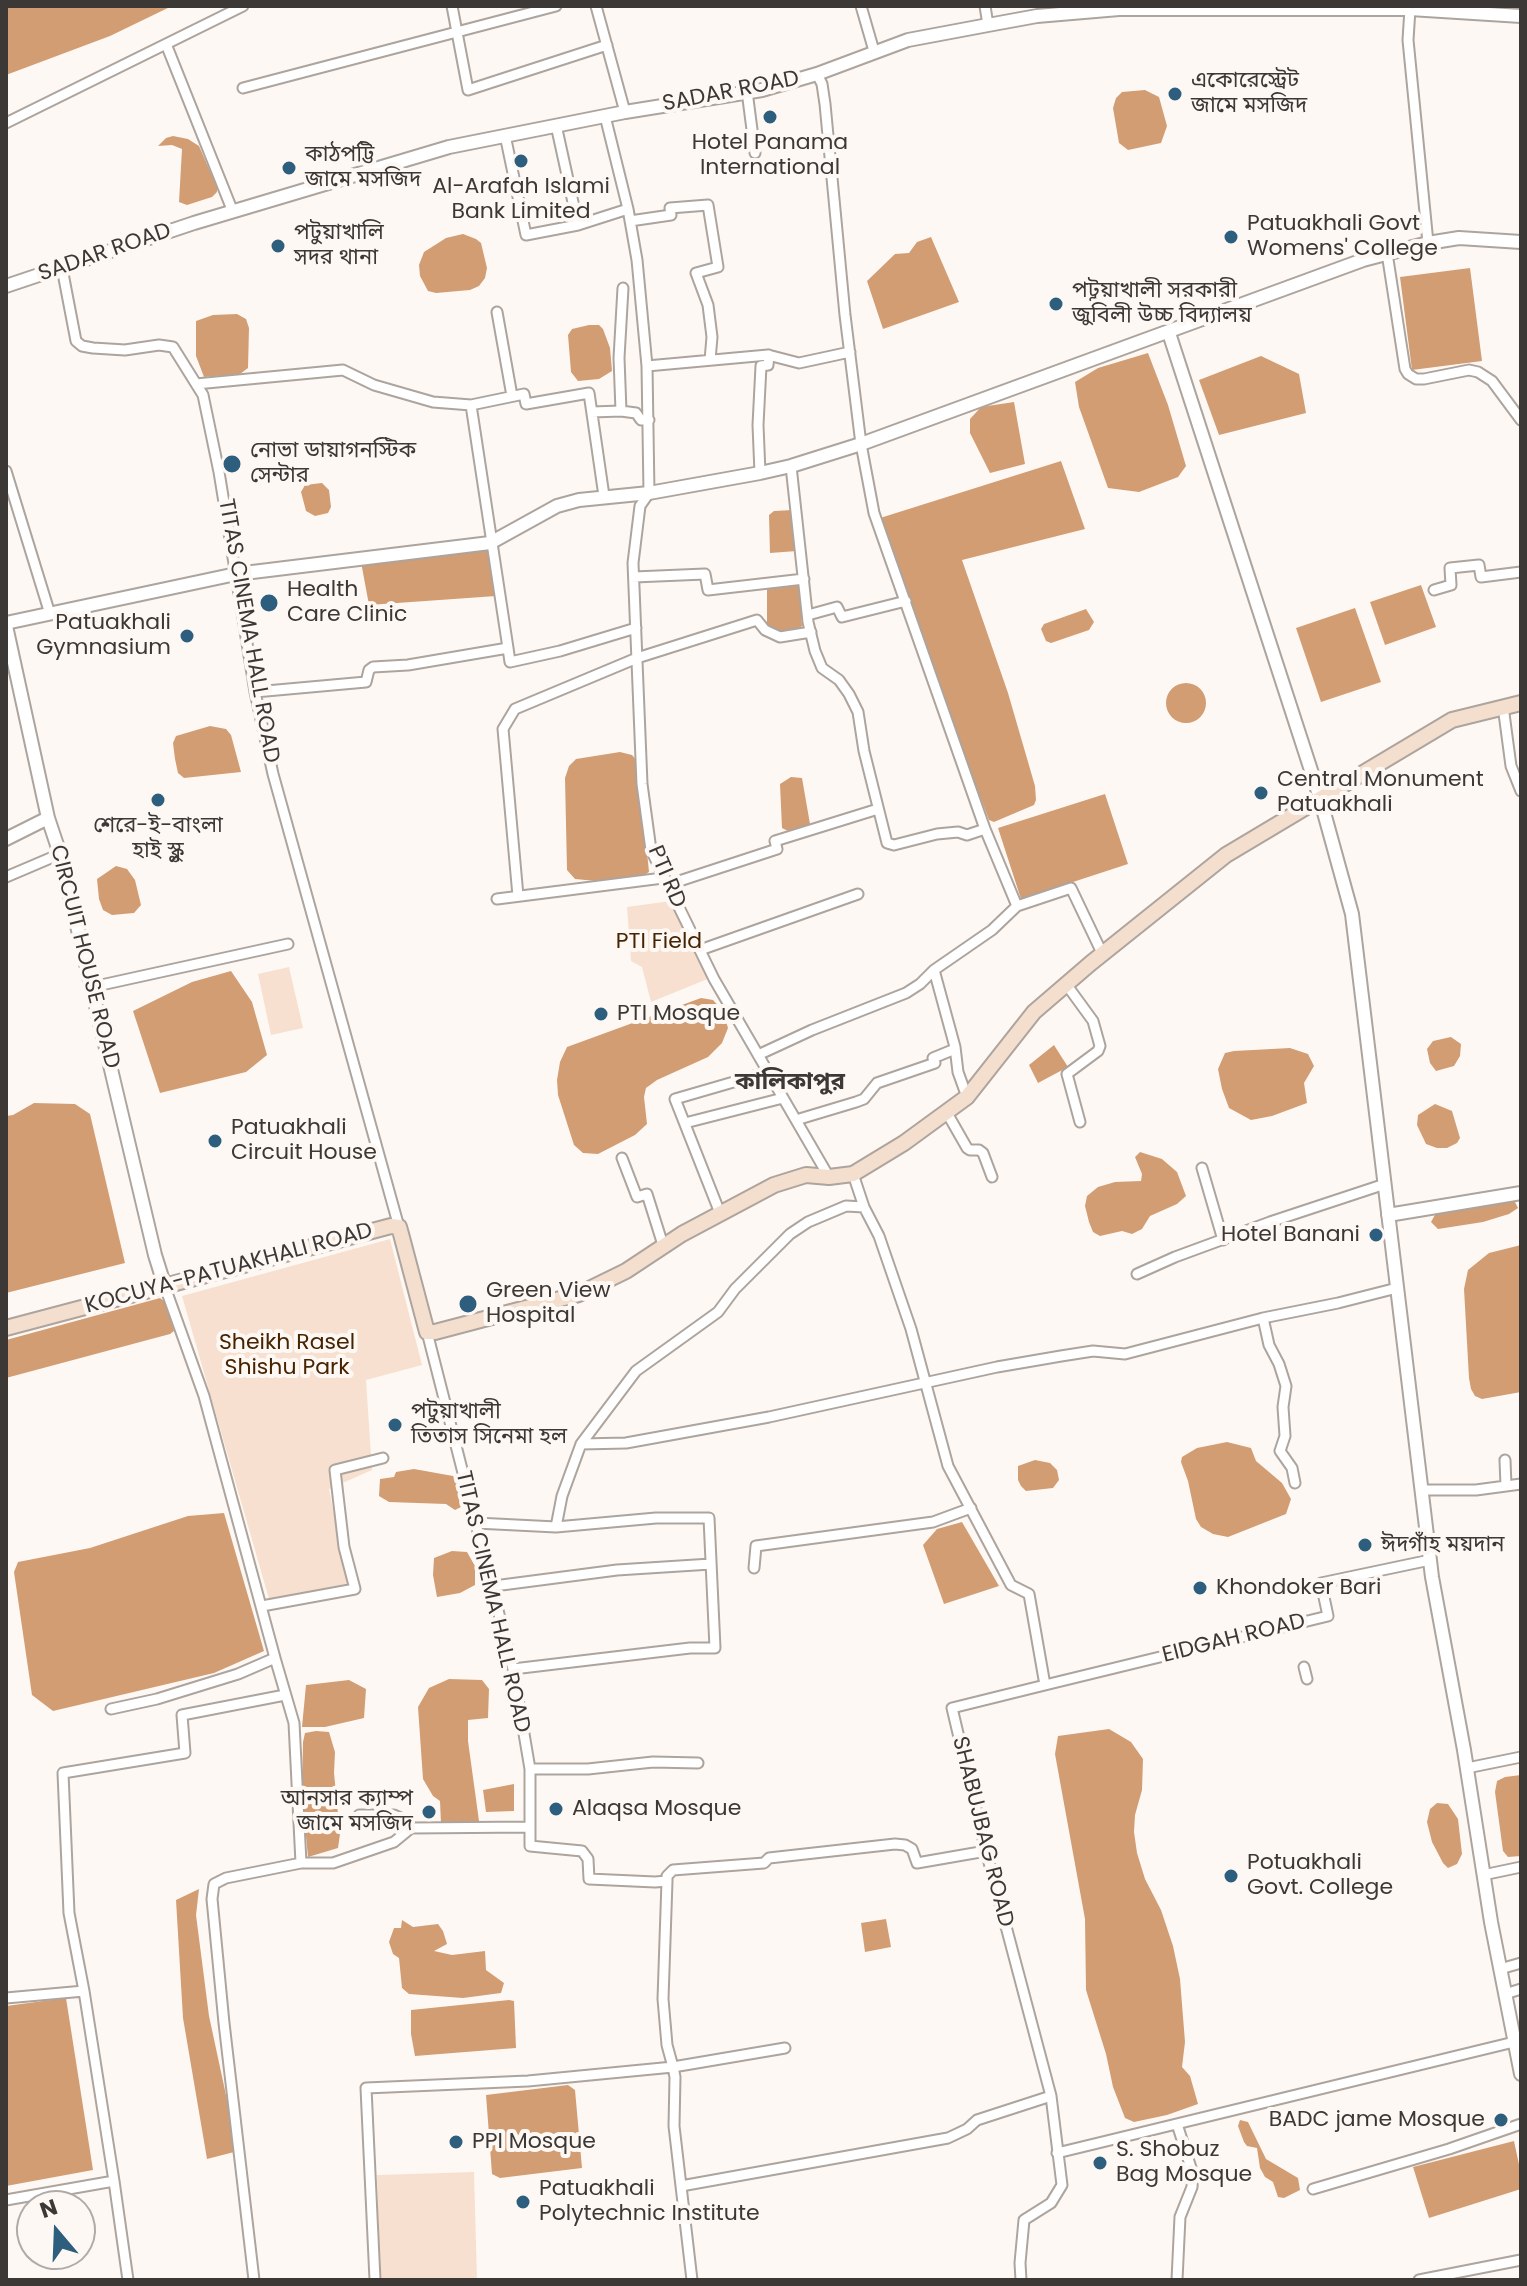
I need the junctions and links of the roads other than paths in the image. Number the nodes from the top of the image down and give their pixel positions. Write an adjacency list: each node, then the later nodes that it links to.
1 (243, 6): 15 (street)
2 (452, 6): 14 (street)
3 (556, 6): 14 (street)
4 (596, 6): 16 (street)
5 (861, 6): 17 (street)
6 (985, 6): 13 (street)
7 (1119, 8): 8 (street, SADAR ROAD); 11 (street, SADAR ROAD)
8 (1183, 8): 9 (street, SADAR ROAD)
9 (1297, 8): 10 (street, SADAR ROAD)
10 (1410, 9): 12 (street, SADAR ROAD); 32 (street)
11 (1061, 10): 13 (street, SADAR ROAD)
12 (1521, 16)
13 (988, 25): 17 (street, SADAR ROAD)
14 (457, 33): 16 (street); 19 (street)
15 (166, 44): 23 (street); 28 (street)
16 (607, 45): 21 (street)
17 (874, 51): 18 (street, SADAR ROAD)
18 (817, 74): 20 (street, SADAR ROAD); 39 (street)
19 (243, 88)
20 (747, 91): 21 (street, SADAR ROAD); 26 (street)
21 (625, 112): 22 (street, SADAR ROAD)
22 (605, 116): 24 (street, SADAR ROAD); 27 (street, PTI RD)
23 (6, 123)
24 (556, 125): 25 (street, SADAR ROAD); 30 (street)
25 (505, 135): 28 (street, SADAR ROAD); 30 (street)
26 (755, 153)
27 (628, 209): 29 (street, PTI RD); 30 (street)
28 (233, 212): 34 (street, SADAR ROAD)
29 (630, 221): 41 (street); 42 (street, PTI RD)
30 (578, 225)
31 (1521, 242): 32 (street)
32 (1428, 243): 33 (street)
33 (1387, 253): 38 (street); 49 (street)
34 (62, 268): 35 (street, SADAR ROAD); 43 (street, TITAS CINEMA HALL ROAD)
35 (6, 286)
36 (623, 288): 46 (street)
37 (497, 312): 44 (street)
38 (1169, 333): 50 (street); 74 (street)
39 (850, 352): 40 (street); 50 (street)
40 (769, 355): 41 (street); 53 (street)
41 (710, 360): 42 (street)
42 (647, 366): 48 (street, PTI RD)
43 (196, 384): 45 (street); 58 (street, TITAS CINEMA HALL ROAD)
44 (512, 396): 45 (street); 47 (street)
45 (471, 405): 56 (street)
46 (621, 411): 47 (street); 48 (street)
47 (592, 412): 55 (street)
48 (649, 420): 54 (street, PTI RD)
49 (1521, 420)
50 (861, 444): 51 (street); 62 (street)
51 (791, 466): 53 (street); 60 (street)
52 (6, 471): 63 (street)
53 (760, 473): 54 (street)
54 (649, 493): 55 (street); 59 (street, PTI RD)
55 (604, 496): 56 (street)
56 (490, 543): 58 (street); 68 (street)
57 (1521, 572): 61 (street)
58 (236, 574): 63 (street); 70 (street, TITAS CINEMA HALL ROAD)
59 (634, 577): 60 (street); 66 (street, PTI RD)
60 (804, 579): 64 (street)
61 (1434, 590)
62 (906, 601): 64 (street); 77 (street)
63 (50, 614): 65 (street)
64 (808, 615): 67 (street)
65 (6, 624): 76 (street, CIRCUIT HOUSE ROAD)
66 (636, 628): 68 (street); 69 (street, PTI RD)
67 (811, 632): 69 (street); 75 (street)
68 (508, 648): 70 (street)
69 (637, 658): 81 (street, PTI RD); 83 (street)
70 (255, 692): 111 (street, TITAS CINEMA HALL ROAD)
71 (1521, 703): 72 (main road)
72 (1503, 706): 73 (street); 74 (main road)
73 (1521, 791)
74 (1320, 798): 88 (main road); 106 (street)
75 (878, 809): 77 (street); 81 (street)
76 (48, 818): 78 (street); 79 (street, CIRCUIT HOUSE ROAD)
77 (985, 829): 85 (street)
78 (6, 839)
79 (60, 854): 80 (street); 91 (street, CIRCUIT HOUSE ROAD)
80 (6, 877)
81 (665, 882): 83 (street); 87 (street, PTI RD)
82 (858, 894): 87 (street)
83 (518, 896): 84 (street)
84 (497, 899)
85 (1017, 906): 88 (street); 89 (street)
86 (288, 944): 91 (street)
87 (700, 950): 93 (street, PTI RD)
88 (1102, 953): 90 (main road)
89 (934, 970): 92 (street); 93 (street)
90 (1066, 984): 95 (main road); 99 (street)
91 (92, 987): 115 (street, CIRCUIT HOUSE ROAD)
92 (955, 1049): 95 (street); 98 (street)
93 (758, 1055): 94 (street, PTI RD)
94 (768, 1072): 96 (street, PTI RD); 100 (street)
95 (967, 1097): 97 (main road)
96 (783, 1098): 98 (street, PTI RD); 100 (street)
97 (947, 1113): 103 (main road); 105 (street)
98 (796, 1120): 104 (street, PTI RD)
99 (1080, 1122)
100 (685, 1123): 109 (street)
101 (622, 1158): 113 (street)
102 (1202, 1168): 112 (street)
103 (853, 1174): 104 (main road); 108 (street)
104 (829, 1177): 109 (main road)
105 (992, 1177)
106 (1385, 1184): 110 (street); 112 (street)
107 (1521, 1193): 110 (street)
108 (864, 1207): 120 (street); 121 (street)
109 (720, 1213): 113 (main road)
110 (1388, 1215): 116 (street)
111 (399, 1227): 115 (main road, KOCUYA-PATUAKHALI ROAD); 119 (main road, KOCUYA-PATUAKHALI ROAD)
112 (1223, 1240): 114 (street)
113 (663, 1245): 119 (main road)
114 (1137, 1274)
115 (165, 1287): 118 (main road, KOCUYA-PATUAKHALI ROAD); 135 (street)
116 (1397, 1288): 117 (street); 127 (street)
117 (1263, 1318): 120 (street); 124 (street)
118 (6, 1328)
119 (427, 1332): 129 (street, TITAS CINEMA HALL ROAD)
120 (925, 1383): 121 (street); 128 (street)
121 (581, 1444): 130 (street)
122 (383, 1458): 135 (street)
123 (1505, 1460): 126 (street)
124 (1295, 1483)
125 (1521, 1484): 126 (street)
126 (1506, 1486): 127 (street)
127 (1422, 1490): 131 (street)
128 (971, 1508): 133 (street); 140 (street)
129 (476, 1523): 130 (street); 134 (street, TITAS CINEMA HALL ROAD)
130 (556, 1527): 132 (street)
131 (1430, 1560): 140 (street, EIDGAH ROAD); 145 (street)
132 (711, 1564): 134 (street); 138 (street)
133 (754, 1568)
134 (494, 1586): 138 (street, TITAS CINEMA HALL ROAD)
135 (262, 1606): 136 (street)
136 (275, 1658): 141 (street); 142 (street)
137 (1304, 1667): 139 (street)
138 (513, 1669): 146 (street, TITAS CINEMA HALL ROAD)
139 (1307, 1679)
140 (1045, 1685): 150 (street, SHABUJBAG ROAD)
141 (285, 1695): 151 (street); 158 (street)
142 (111, 1709)
143 (1521, 1757): 145 (street)
144 (698, 1763): 146 (street)
145 (1467, 1768): 153 (street)
146 (530, 1769): 148 (street, TITAS CINEMA HALL ROAD)
147 (359, 1815): 149 (street)
148 (530, 1827): 149 (street); 154 (street)
149 (411, 1828): 151 (street)
150 (986, 1851): 154 (street); 165 (street, SHABUJBAG ROAD)
151 (301, 1863): 175 (street)
152 (1521, 1867): 153 (street)
153 (1483, 1875): 156 (street)
154 (667, 1881): 163 (street)
155 (1521, 1963): 156 (street)
156 (1500, 1969): 159 (street)
157 (1521, 1989): 159 (street)
158 (84, 1991): 160 (street); 169 (street)
159 (1505, 1994): 161 (street)
160 (6, 1998)
161 (1514, 2042): 164 (street); 166 (street)
162 (785, 2048): 163 (street)
163 (673, 2067): 170 (street); 176 (street)
164 (1521, 2074)
165 (1051, 2096): 168 (street, SHABUJBAG ROAD); 170 (street)
166 (1177, 2124): 168 (street); 179 (street)
167 (1521, 2124): 171 (street)
168 (1057, 2153): 178 (street, SHABUJBAG ROAD)
169 (114, 2181): 172 (street); 174 (street)
170 (681, 2186): 177 (street)
171 (1313, 2189)
172 (6, 2200)
173 (1521, 2260): 180 (street)
174 (128, 2280)
175 (254, 2280)
176 (375, 2280)
177 (692, 2280)
178 (1021, 2280)
179 (1177, 2280)
180 (1419, 2280)

